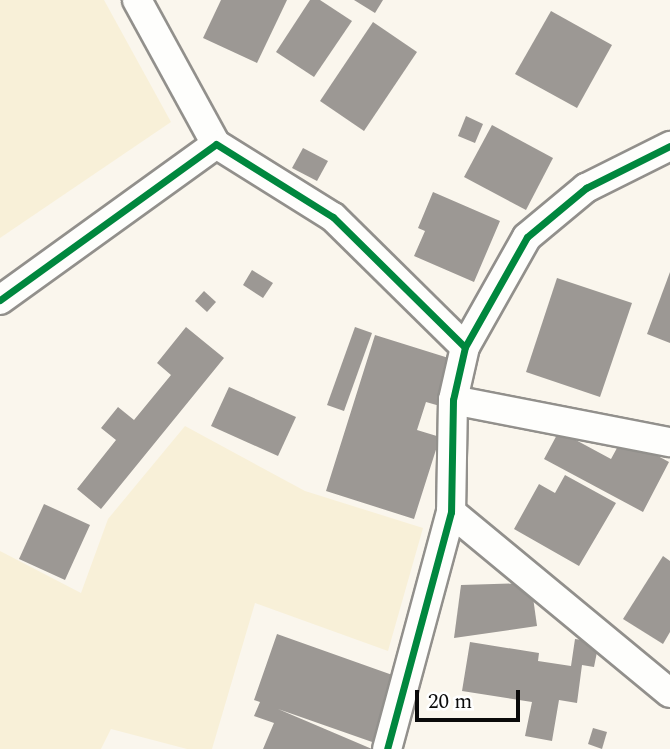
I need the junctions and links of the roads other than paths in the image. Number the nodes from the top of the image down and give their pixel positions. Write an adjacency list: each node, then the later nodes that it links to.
1 (137, 0): 2 (street)
2 (216, 144): 4 (street); 5 (street)
3 (670, 146): 5 (street)
4 (0, 300)
5 (465, 347): 6 (street)
6 (453, 400): 7 (street); 8 (street)
7 (670, 442)
8 (451, 512): 9 (street); 10 (street)
9 (670, 693)
10 (387, 749)

